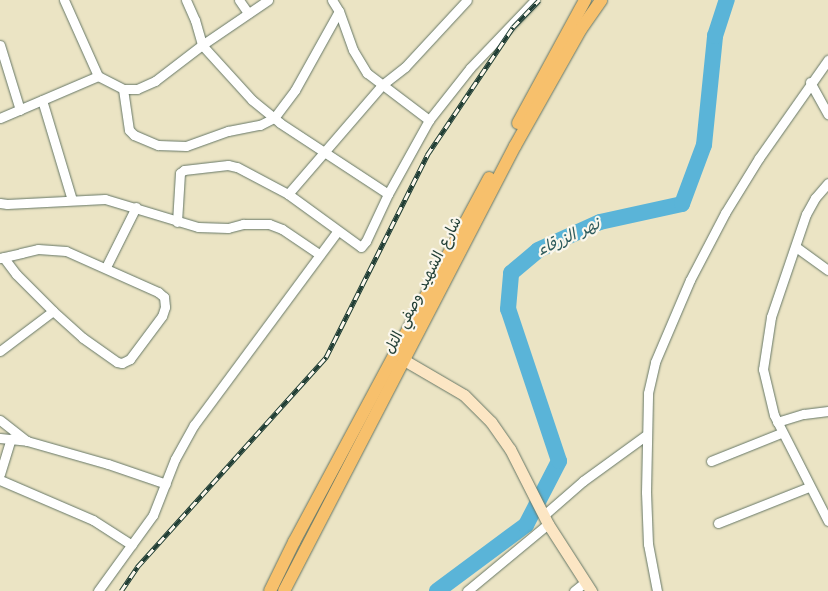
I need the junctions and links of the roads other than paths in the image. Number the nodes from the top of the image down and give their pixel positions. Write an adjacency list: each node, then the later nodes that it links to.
1 (64, 0): 15 (street)
2 (186, 0): 12 (street)
3 (239, 0): 11 (street)
4 (268, 0): 11 (street)
5 (332, 0): 10 (street)
6 (467, 0): 17 (street)
7 (535, 0): 24 (street)
8 (585, 0): 61 (main road, شارع الشهيد وصفي التل)
9 (601, 0): 41 (main road, شارع الشهيد وصفي التل)
10 (339, 11): 17 (street); 23 (street)
11 (248, 14): 12 (street)
12 (202, 45): 18 (street); 23 (street)
13 (0, 47): 20 (street)
14 (828, 60): 16 (street)
15 (98, 76): 18 (street); 19 (street)
16 (810, 82): 21 (street); 46 (street)
17 (382, 85): 24 (street); 25 (street)
18 (123, 88): 23 (street)
19 (42, 100): 20 (street); 29 (street)
20 (20, 110): 22 (street)
21 (828, 114)
22 (0, 118)
23 (274, 118): 25 (street)
24 (430, 120): 28 (street)
25 (325, 152): 27 (street); 28 (street)
26 (828, 183): 34 (street)
27 (288, 194): 32 (street); 33 (street)
28 (388, 194): 33 (street)
29 (72, 200): 30 (street); 31 (street)
30 (0, 203)
31 (136, 207): 32 (street); 37 (street)
32 (177, 222): 35 (street)
33 (337, 232): 35 (street)
34 (796, 247): 38 (street); 44 (street)
35 (319, 254): 53 (street)
36 (2, 258): 37 (street); 39 (street)
37 (106, 267): 39 (street)
38 (828, 270)
39 (53, 311): 40 (street)
40 (0, 351)
41 (404, 360): 55 (street); 62 (main road, شارع الشهيد وصفي التل)
42 (828, 411): 44 (street)
43 (0, 420): 49 (street)
44 (777, 422): 45 (street)
45 (782, 433): 50 (street); 54 (street)
46 (645, 436): 55 (street); 65 (street)
47 (0, 438): 48 (street)
48 (11, 440): 49 (street); 51 (street)
49 (27, 441): 53 (street)
50 (711, 461)
51 (0, 474)
52 (0, 480): 58 (street)
53 (166, 484): 58 (street)
54 (809, 487): 56 (street); 57 (street)
55 (544, 514): 59 (street); 63 (street)
56 (828, 521)
57 (718, 523)
58 (132, 545): 60 (street)
59 (588, 587): 64 (street)
60 (98, 591)
61 (270, 591)
62 (284, 591)
63 (467, 591)
64 (574, 591)
65 (657, 591)

